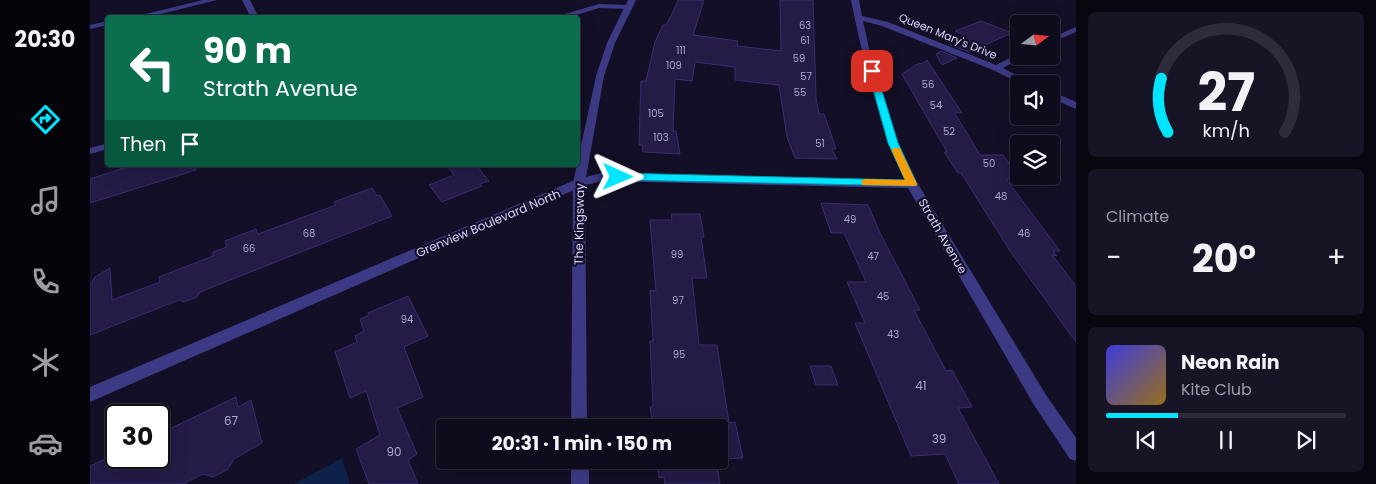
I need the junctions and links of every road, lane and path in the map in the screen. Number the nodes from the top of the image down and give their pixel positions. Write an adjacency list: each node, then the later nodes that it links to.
1 (213, 0): 5 (street)
2 (246, 0): 6 (street)
3 (854, 0): 8 (street, Strath Avenue)
4 (630, 4): 7 (street); 20 (street, The Kingsway)
5 (146, 15)
6 (254, 15)
7 (566, 15)
8 (857, 17): 14 (street, Queen Mary's Drive); 21 (street, Strath Avenue)
9 (105, 24): 10 (street)
10 (90, 27)
11 (1076, 29): 12 (street)
12 (1060, 37)
13 (1010, 61): 14 (street)
14 (996, 68): 15 (street, Queen Mary's Drive)
15 (1010, 75)
16 (1060, 98): 17 (street)
17 (1076, 106)
18 (105, 147): 19 (street)
19 (90, 151)
20 (579, 183): 21 (street, Grenview Boulevard North); 22 (street, Grenview Boulevard North); 23 (street, The Kingsway)
21 (912, 184): 24 (street, Strath Avenue)
22 (90, 395)
23 (580, 419)
24 (1076, 453)
25 (580, 469): 26 (street)
26 (580, 484)

